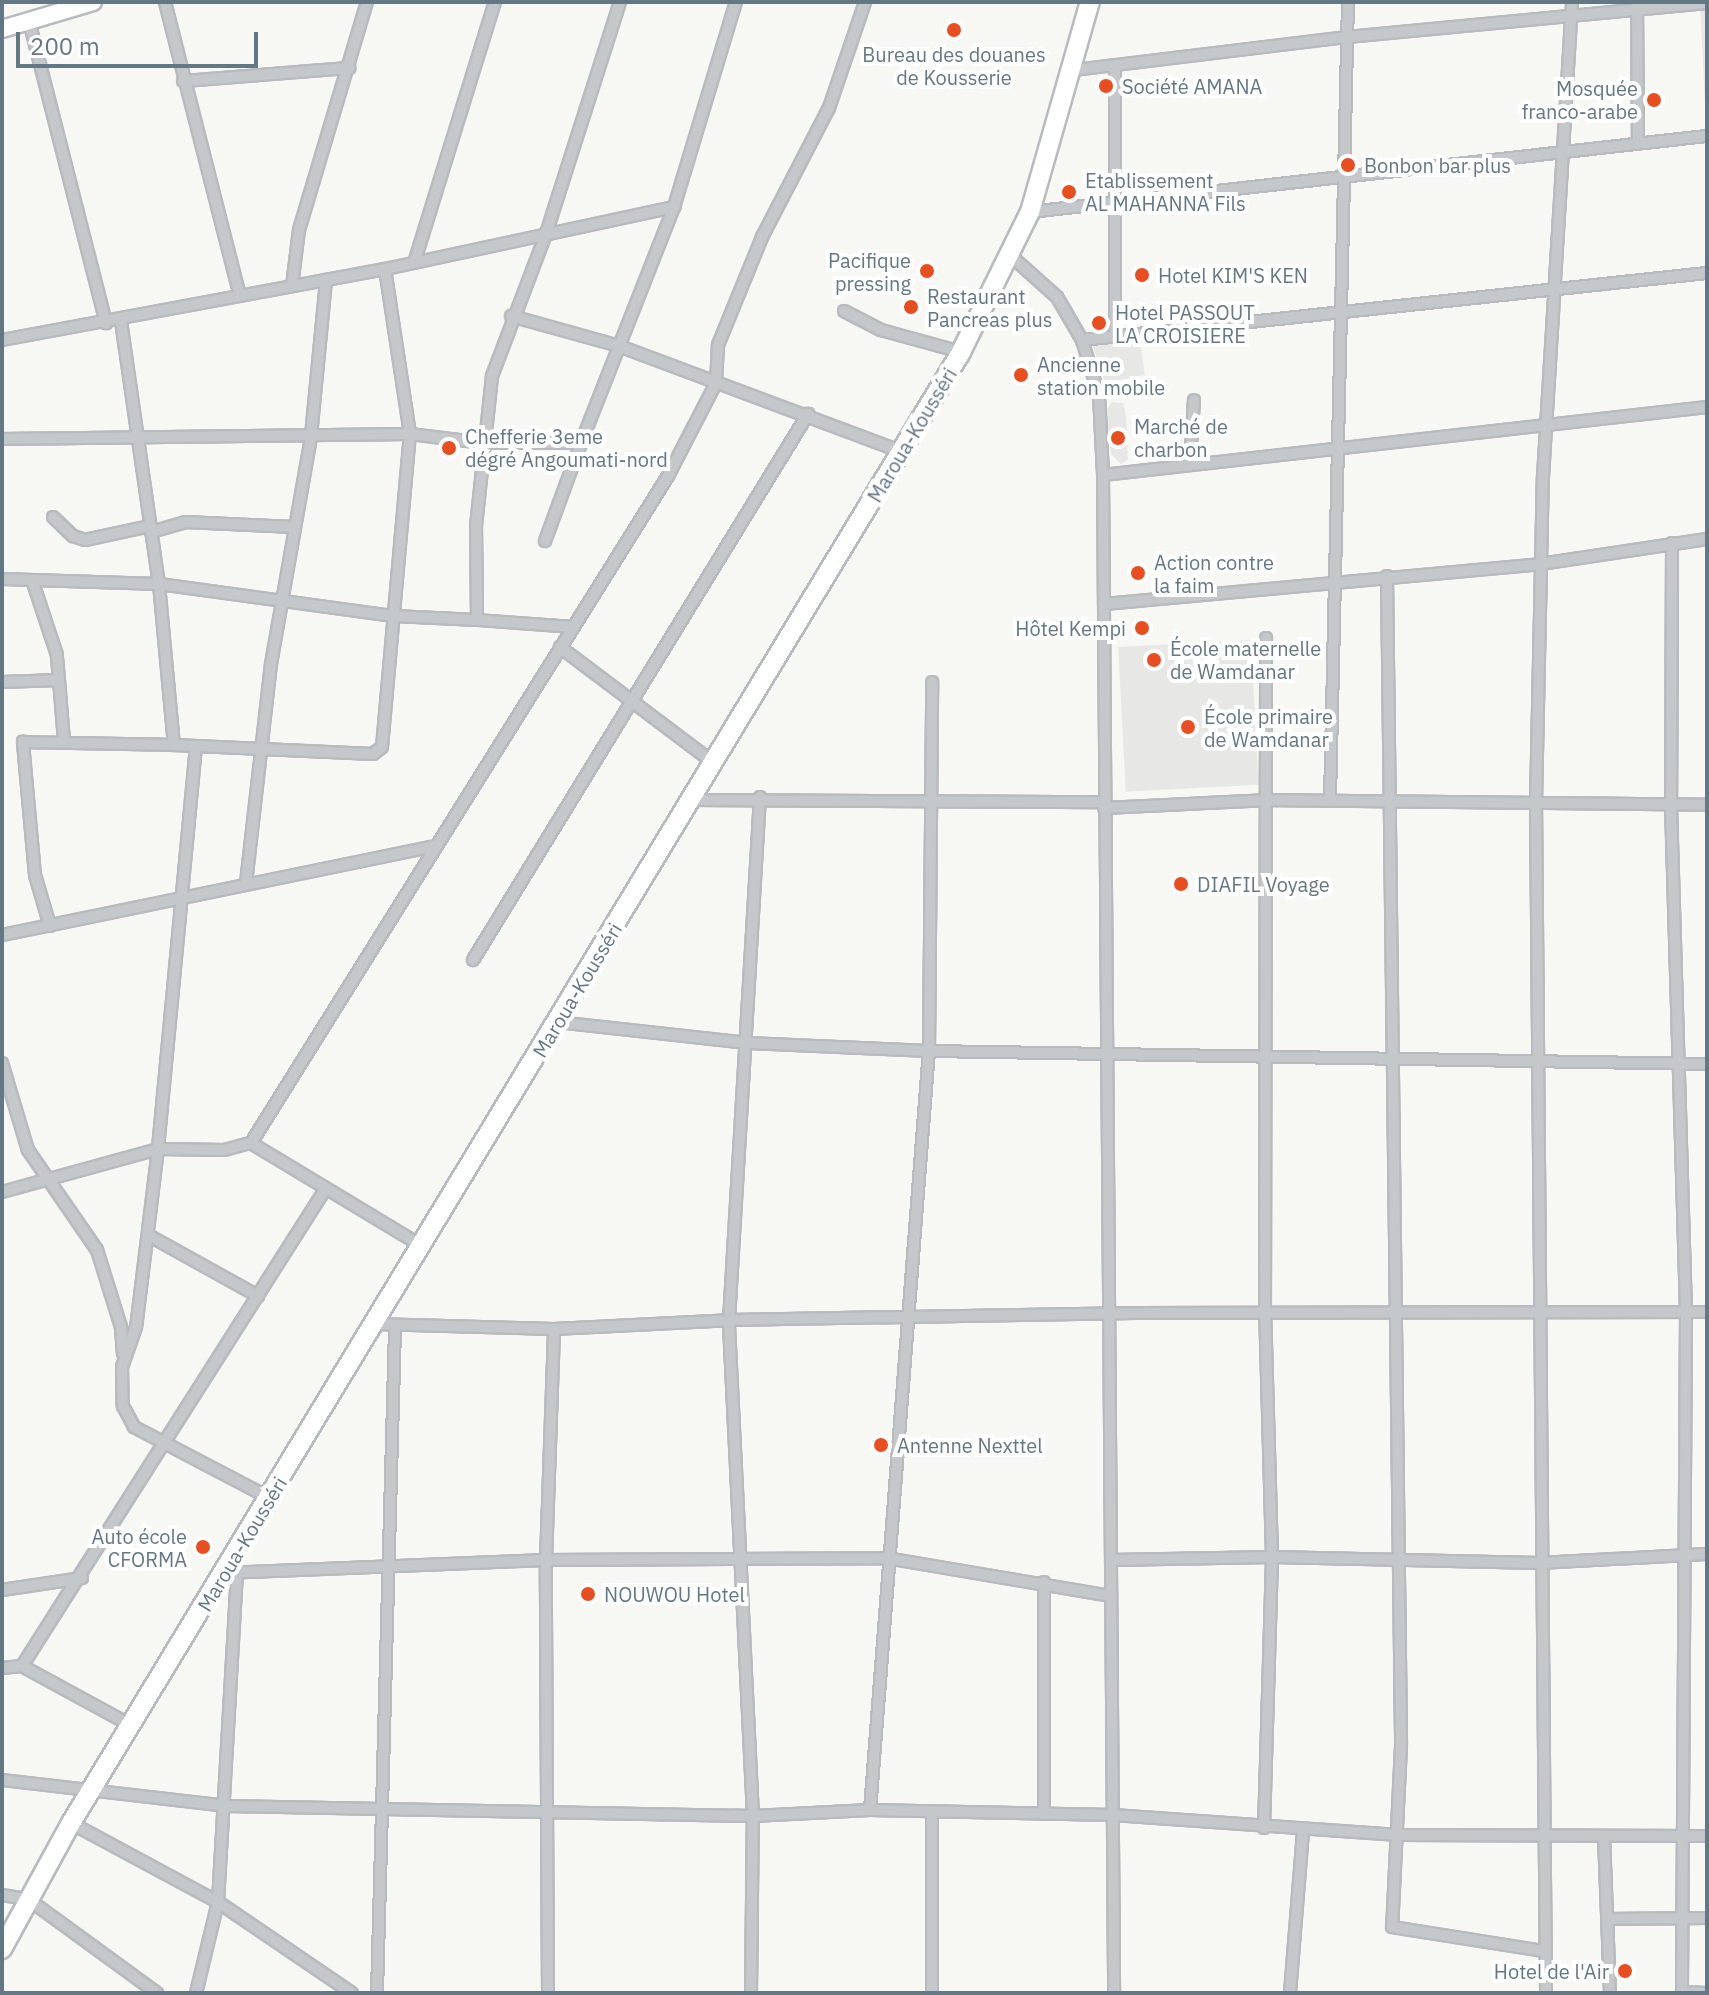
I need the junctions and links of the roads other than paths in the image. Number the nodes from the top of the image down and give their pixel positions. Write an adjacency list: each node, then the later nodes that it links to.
1 (93, 2): 14 (main road)
2 (165, 2): 20 (street)
3 (367, 2): 18 (street)
4 (495, 2): 30 (street)
5 (620, 2): 28 (street)
6 (736, 2): 26 (street)
7 (865, 2): 47 (street)
8 (1090, 2): 19 (highway, Maroua-Kousséri)
9 (1348, 2): 16 (street)
10 (1572, 2): 13 (street)
11 (1707, 3): 12 (street)
12 (1637, 5): 13 (street); 22 (street)
13 (1572, 16): 16 (street); 23 (street)
14 (29, 21): 15 (main road); 41 (street)
15 (2, 29)
16 (1347, 37): 17 (street); 24 (street)
17 (1115, 65): 19 (street); 25 (street)
18 (349, 68): 20 (street); 34 (street)
19 (1074, 70): 27 (highway, Maroua-Kousséri)
20 (183, 81): 36 (street)
21 (1707, 136): 22 (street)
22 (1638, 141): 23 (street)
23 (1563, 150): 24 (street); 35 (street)
24 (1344, 178): 25 (street); 38 (street)
25 (1118, 202): 27 (street); 42 (street)
26 (674, 207): 28 (street); 45 (street)
27 (1030, 212): 29 (highway, Maroua-Kousséri)
28 (546, 234): 30 (street); 39 (street)
29 (1011, 256): 44 (street); 46 (highway, Maroua-Kousséri)
30 (415, 260): 31 (street)
31 (385, 269): 33 (street); 52 (street)
32 (1707, 273): 35 (street)
33 (326, 280): 34 (street); 54 (street)
34 (292, 286): 36 (street)
35 (1555, 289): 38 (street); 51 (street)
36 (240, 296): 40 (street)
37 (844, 311): 46 (street)
38 (1344, 312): 42 (street); 58 (street)
39 (511, 316): 45 (street); 56 (street)
40 (121, 321): 41 (street); 53 (street)
41 (106, 323): 43 (street)
42 (1115, 335): 44 (street)
43 (2, 340)
44 (1082, 340): 61 (street)
45 (619, 346): 47 (street); 57 (street)
46 (961, 352): 59 (highway, Maroua-Kousséri)
47 (716, 383): 50 (street); 78 (street)
48 (1194, 400): 60 (street)
49 (1707, 407): 51 (street)
50 (808, 414): 59 (street); 84 (street)
51 (1546, 425): 58 (street); 68 (street)
52 (410, 434): 54 (street); 56 (street); 76 (street)
53 (137, 435): 54 (street); 55 (street); 64 (street)
54 (311, 436): 63 (street)
55 (2, 439)
56 (483, 443): 57 (street); 77 (street)
57 (581, 443): 66 (street)
58 (1339, 446): 60 (street); 72 (street)
59 (902, 453): 89 (highway, Maroua-Kousséri)
60 (1190, 462): 61 (street)
61 (1103, 475): 75 (street)
62 (53, 517): 64 (street)
63 (294, 527): 64 (street); 74 (street)
64 (150, 529): 73 (street)
65 (1707, 539): 67 (street)
66 (545, 541)
67 (1672, 543): 68 (street); 99 (street)
68 (1540, 564): 69 (street); 96 (street)
69 (1387, 576): 72 (street); 95 (street)
70 (2, 579): 71 (street)
71 (32, 580): 73 (street); 81 (street)
72 (1337, 581): 75 (street); 94 (street)
73 (159, 584): 74 (street); 86 (street)
74 (281, 600): 76 (street); 88 (street)
75 (1104, 604): 97 (street)
76 (394, 616): 77 (street); 88 (street)
77 (477, 620): 78 (street)
78 (572, 627): 80 (street)
79 (1266, 638): 93 (street)
80 (560, 647): 84 (street); 100 (street)
81 (59, 680): 82 (street); 85 (street)
82 (2, 682)
83 (932, 682): 92 (street)
84 (629, 701): 89 (street); 105 (street)
85 (64, 741): 86 (street); 103 (street)
86 (174, 745): 87 (street)
87 (196, 746): 88 (street); 102 (street)
88 (258, 751): 101 (street)
89 (715, 764): 91 (highway, Maroua-Kousséri)
90 (760, 797): 91 (street); 92 (street); 107 (street)
91 (692, 800): 106 (highway, Maroua-Kousséri)
92 (934, 800): 97 (street); 108 (street)
93 (1265, 800): 94 (street); 97 (street); 110 (street)
94 (1330, 800): 95 (street)
95 (1389, 801): 96 (street); 111 (street)
96 (1536, 803): 99 (street); 115 (street)
97 (1104, 805): 109 (street)
98 (1707, 805): 99 (street)
99 (1671, 806): 113 (street)
100 (432, 847): 101 (street); 116 (street)
101 (246, 883): 102 (street)
102 (182, 898): 103 (street); 117 (street)
103 (50, 926): 104 (street)
104 (2, 935)
105 (473, 960)
106 (557, 1022): 107 (street); 122 (highway, Maroua-Kousséri)
107 (748, 1043): 108 (street); 131 (street)
108 (929, 1051): 109 (street); 130 (street)
109 (1105, 1056): 110 (street); 129 (street)
110 (1264, 1058): 111 (street); 126 (street)
111 (1393, 1060): 115 (street); 124 (street)
112 (2, 1063): 118 (street)
113 (1680, 1064): 114 (street); 115 (street); 127 (street)
114 (1707, 1064)
115 (1536, 1065): 125 (street)
116 (251, 1143): 117 (street); 119 (street)
117 (158, 1149): 118 (street); 121 (street)
118 (48, 1178): 120 (street); 135 (street)
119 (326, 1188): 122 (street); 123 (street)
120 (2, 1192)
121 (148, 1235): 123 (street); 135 (street)
122 (422, 1246): 132 (highway, Maroua-Kousséri)
123 (258, 1296): 136 (street)
124 (1396, 1310): 125 (street); 126 (street); 142 (street)
125 (1538, 1311): 127 (street); 146 (street)
126 (1265, 1312): 129 (street); 140 (street)
127 (1686, 1312): 128 (street); 139 (street)
128 (1707, 1312)
129 (1110, 1314): 130 (street); 145 (street)
130 (909, 1317): 131 (street); 141 (street)
131 (729, 1320): 134 (street); 143 (street)
132 (374, 1324): 133 (street); 137 (highway, Maroua-Kousséri)
133 (395, 1326): 134 (street); 147 (street)
134 (554, 1329): 144 (street)
135 (122, 1367): 136 (street)
136 (166, 1443): 137 (street); 149 (street)
137 (270, 1498): 148 (highway, Maroua-Kousséri)
138 (1707, 1554): 139 (street)
139 (1685, 1555): 146 (street); 170 (street)
140 (1272, 1557): 142 (street); 145 (street); 167 (street)
141 (886, 1558): 143 (street); 150 (street); 159 (street)
142 (1398, 1558): 146 (street); 169 (street)
143 (740, 1559): 144 (street); 165 (street)
144 (546, 1560): 147 (street); 161 (street)
145 (1111, 1560): 152 (street)
146 (1539, 1563): 173 (street)
147 (388, 1565): 148 (street); 160 (street)
148 (230, 1572): 155 (highway, Maroua-Kousséri); 158 (street)
149 (82, 1578): 151 (street); 153 (street)
150 (1044, 1582): 152 (street); 163 (street)
151 (2, 1590)
152 (1111, 1596): 164 (street)
153 (22, 1666): 154 (street); 155 (street)
154 (2, 1668)
155 (132, 1726): 157 (highway, Maroua-Kousséri)
156 (2, 1780): 157 (street)
157 (90, 1792): 158 (street); 166 (highway, Maroua-Kousséri)
158 (227, 1806): 160 (street); 176 (street)
159 (870, 1810): 162 (street); 165 (street)
160 (381, 1811): 161 (street); 185 (street)
161 (550, 1812): 165 (street); 186 (street)
162 (932, 1812): 163 (street); 188 (street)
163 (1044, 1814): 164 (street)
164 (1113, 1815): 167 (street); 189 (street)
165 (753, 1816): 187 (street)
166 (71, 1823): 175 (highway, Maroua-Kousséri); 176 (street)
167 (1264, 1828): 168 (street)
168 (1303, 1830): 169 (street); 190 (street)
169 (1398, 1835): 173 (street); 181 (street)
170 (1681, 1836): 171 (street); 172 (street); 177 (street)
171 (1707, 1836)
172 (1604, 1837): 173 (street); 179 (street)
173 (1542, 1838): 181 (street)
174 (2, 1895): 175 (street)
175 (28, 1899): 180 (highway, Maroua-Kousséri); 182 (street)
176 (218, 1902): 183 (street); 184 (street)
177 (1682, 1918): 178 (street); 179 (street); 193 (street)
178 (1707, 1918)
179 (1607, 1919): 192 (street)
180 (2, 1949)
181 (1544, 1951): 191 (street)
182 (157, 1993)
183 (196, 1993)
184 (352, 1993)
185 (377, 1993)
186 (548, 1993)
187 (751, 1993)
188 (932, 1993)
189 (1114, 1993)
190 (1290, 1993)
191 (1546, 1993)
192 (1610, 1993)
193 (1682, 1993): 194 (street)
194 (1707, 1993)

